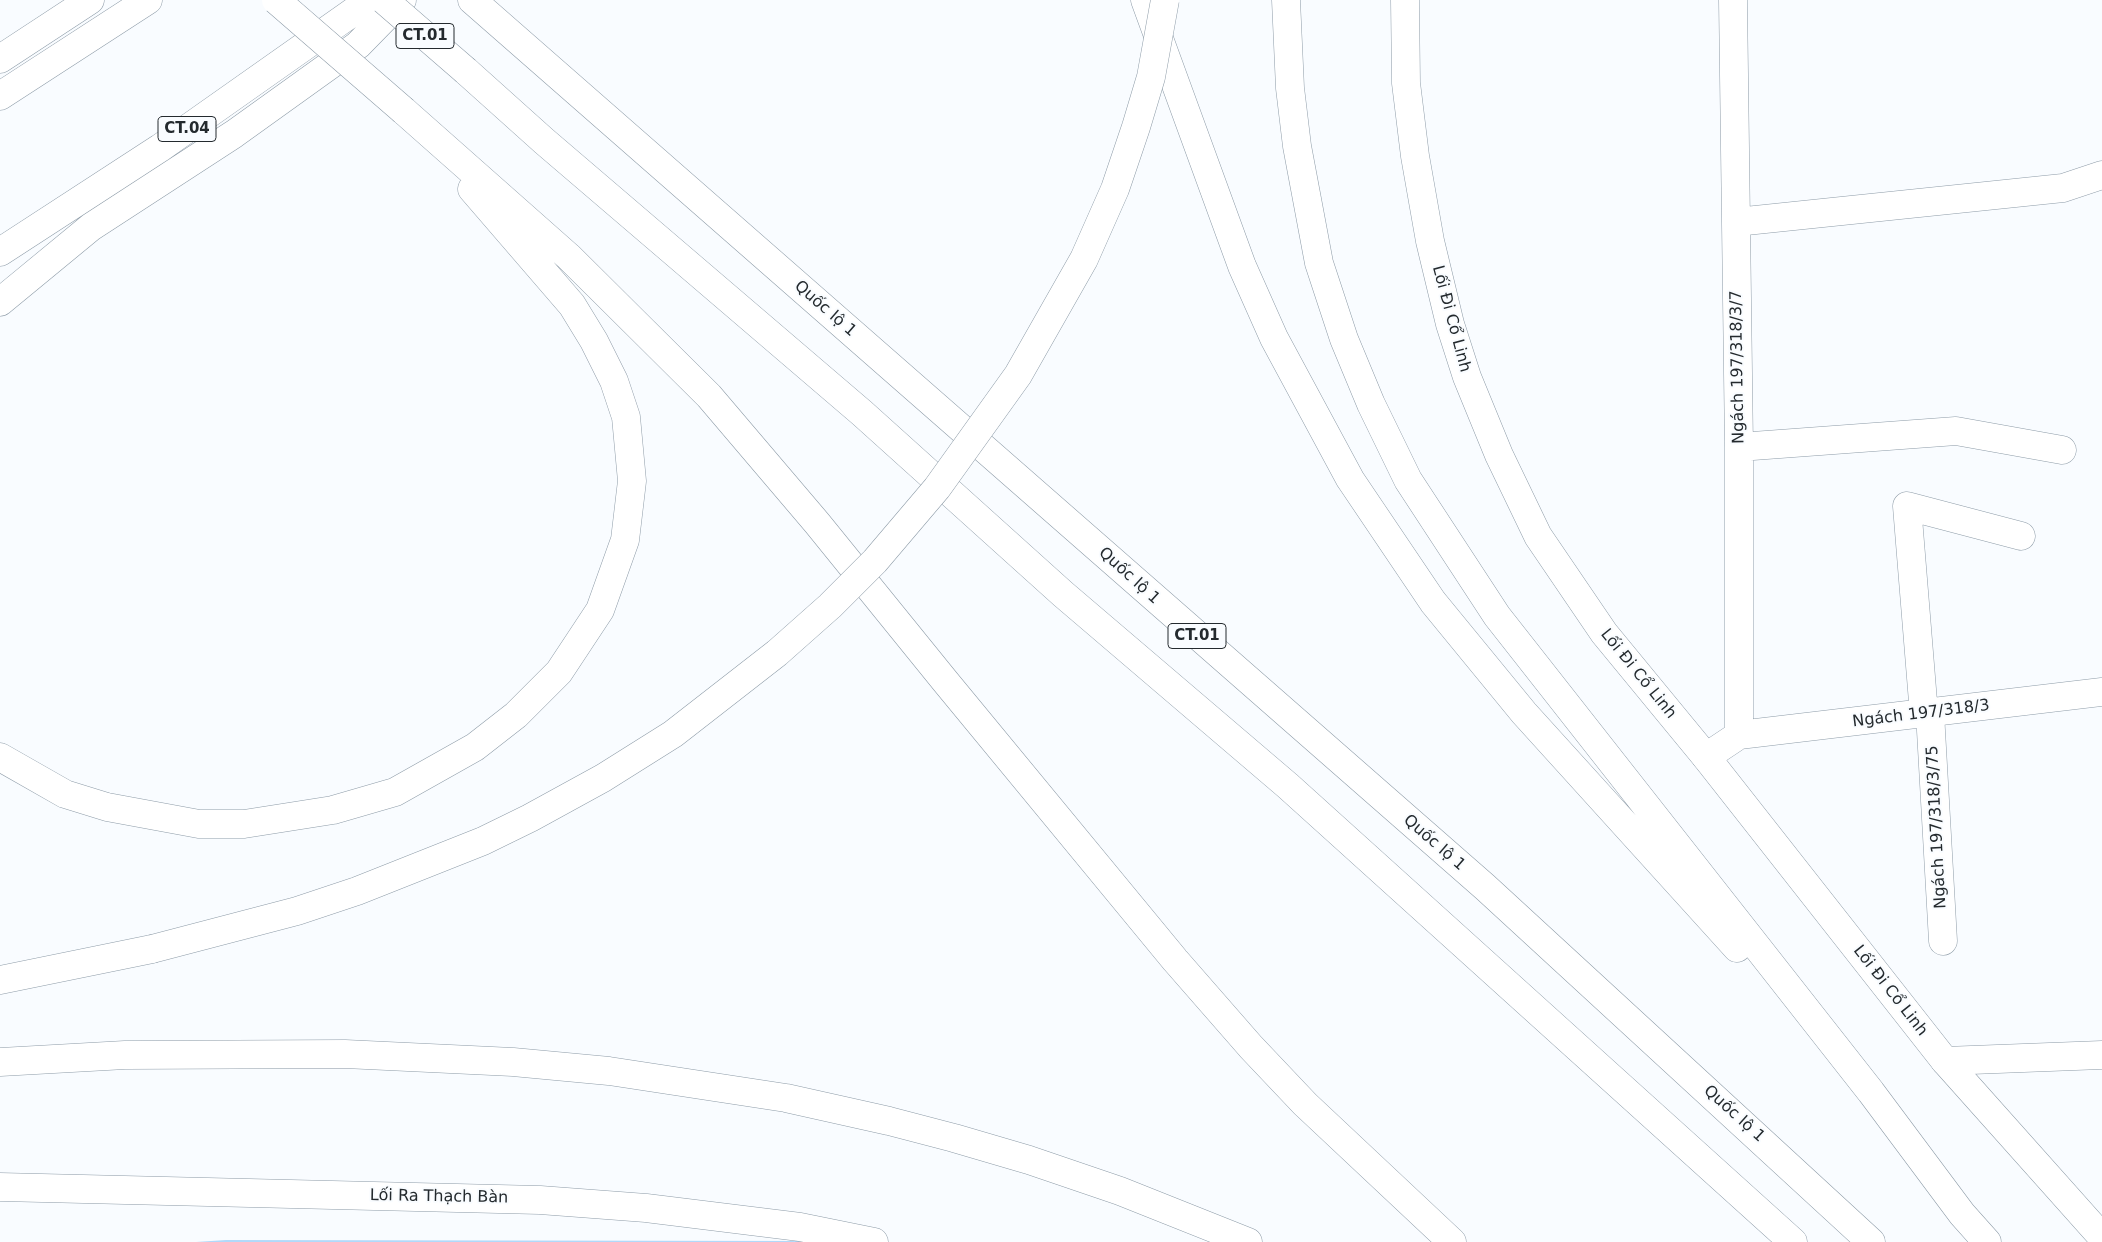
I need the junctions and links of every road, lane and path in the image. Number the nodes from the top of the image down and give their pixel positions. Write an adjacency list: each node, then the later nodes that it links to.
1 (90, 0): 13 (main road)
2 (148, 0): 14 (main road)
3 (276, 0): 15 (main road, bridge)
4 (370, 0): 18 (main road, CT.04)
5 (384, 0): 38 (main road, CT.01, bridge)
6 (402, 0): 19 (main road)
7 (472, 0): 39 (main road, Quốc lộ 1 / CT.01)
8 (1145, 0): 32 (main road)
9 (1164, 0): 28 (main road, bridge)
10 (1286, 0): 32 (main road)
11 (1405, 0): 25 (main road, Lối Đi Cổ Linh)
12 (1733, 0): 17 (main road, Ngách 197/318/3/7)
13 (0, 59)
14 (0, 96)
15 (404, 111): 26 (main road); 37 (main road)
16 (2102, 175): 17 (main road)
17 (1736, 222): 20 (main road, Ngách 197/318/3/7)
18 (0, 252)
19 (0, 302)
20 (1739, 447): 21 (main road); 25 (main road, Ngách 197/318/3/7)
21 (2062, 450)
22 (2021, 536): 24 (main road, Ngách 197/318/3/75)
23 (2102, 692): 24 (main road, Ngách 197/318/3)
24 (1927, 714): 25 (main road, Ngách 197/318/3); 27 (main road, Ngách 197/318/3/75)
25 (1721, 746): 30 (main road, Lối Đi Cổ Linh)
26 (0, 757)
27 (1943, 941)
28 (0, 980)
29 (2102, 1055): 30 (main road)
30 (1946, 1061): 34 (main road, Lối Đi Cổ Linh)
31 (0, 1062): 36 (main road)
32 (1871, 1092): 40 (main road)
33 (0, 1187): 35 (main road, Lối Ra Thạch Bàn)
34 (2102, 1237)
35 (874, 1242)
36 (1248, 1242)
37 (1452, 1242)
38 (1793, 1242)
39 (1872, 1242)
40 (1987, 1242)

